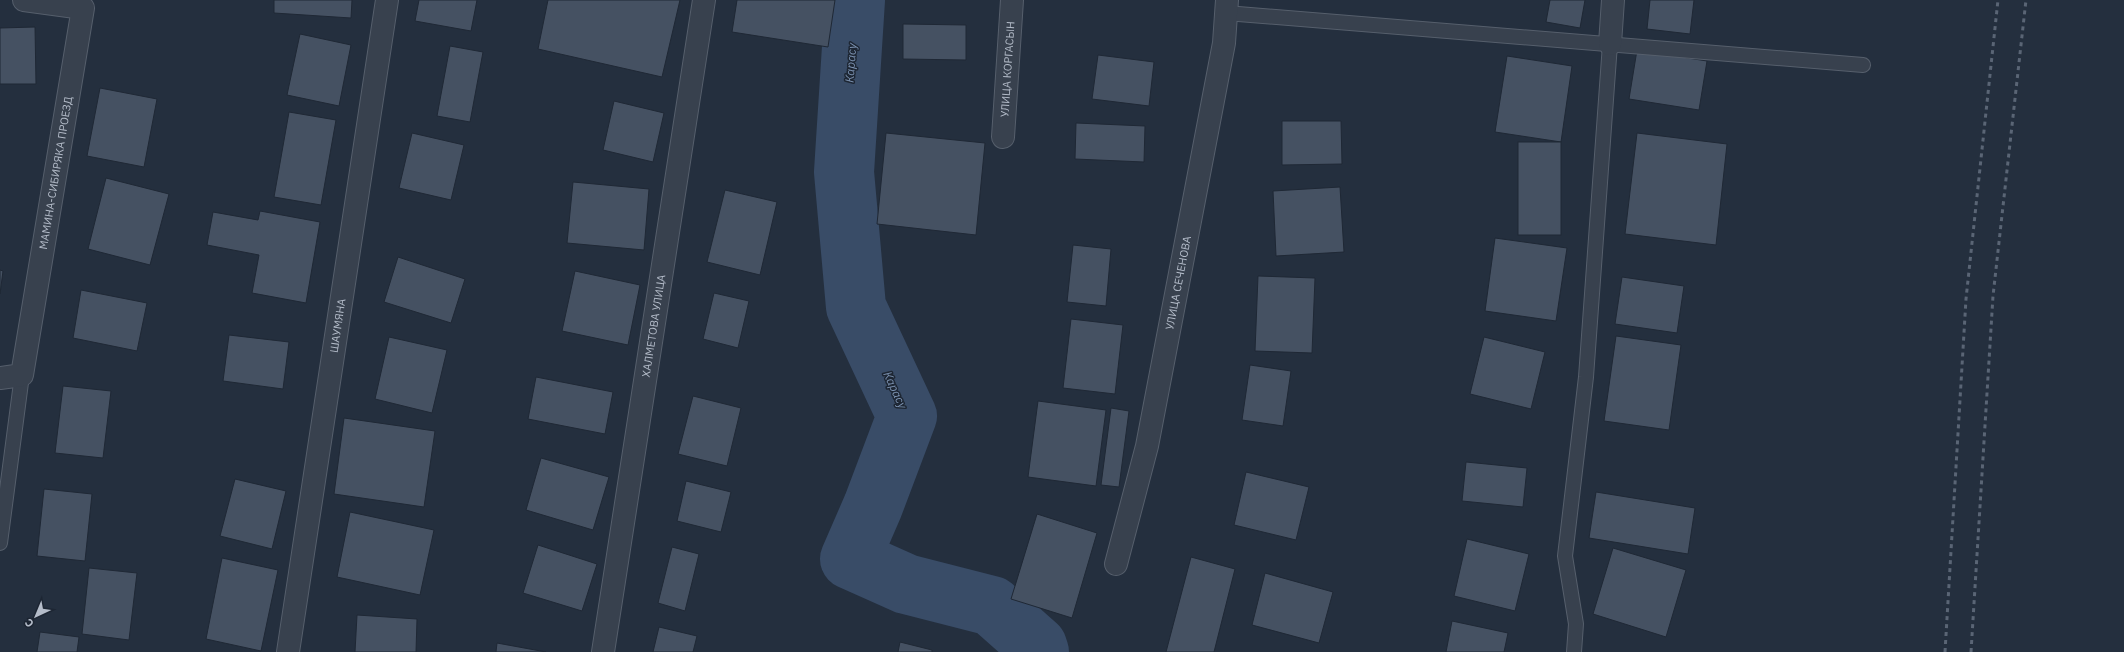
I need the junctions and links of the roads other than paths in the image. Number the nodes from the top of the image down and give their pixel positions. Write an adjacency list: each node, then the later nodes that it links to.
1 (24, 0): 10 (street, МАМИНА-СИБИРЯКА ПРОЕЗД)
2 (387, 0): 14 (street, ШАУМЯНА)
3 (704, 0): 15 (street, ХАЛМЕТОВА УЛИЦА)
4 (1012, 0): 9 (street, УЛИЦА КОРГАСЫН)
5 (1613, 0): 7 (street)
6 (1227, 7): 7 (lane); 13 (street, УЛИЦА СЕЧЕНОВА)
7 (1610, 44): 8 (lane); 16 (lane)
8 (1863, 64)
9 (1003, 137)
10 (22, 375): 11 (street); 12 (lane)
11 (0, 378)
12 (0, 543)
13 (1116, 564)
14 (288, 652)
15 (603, 652)
16 (1574, 652)

